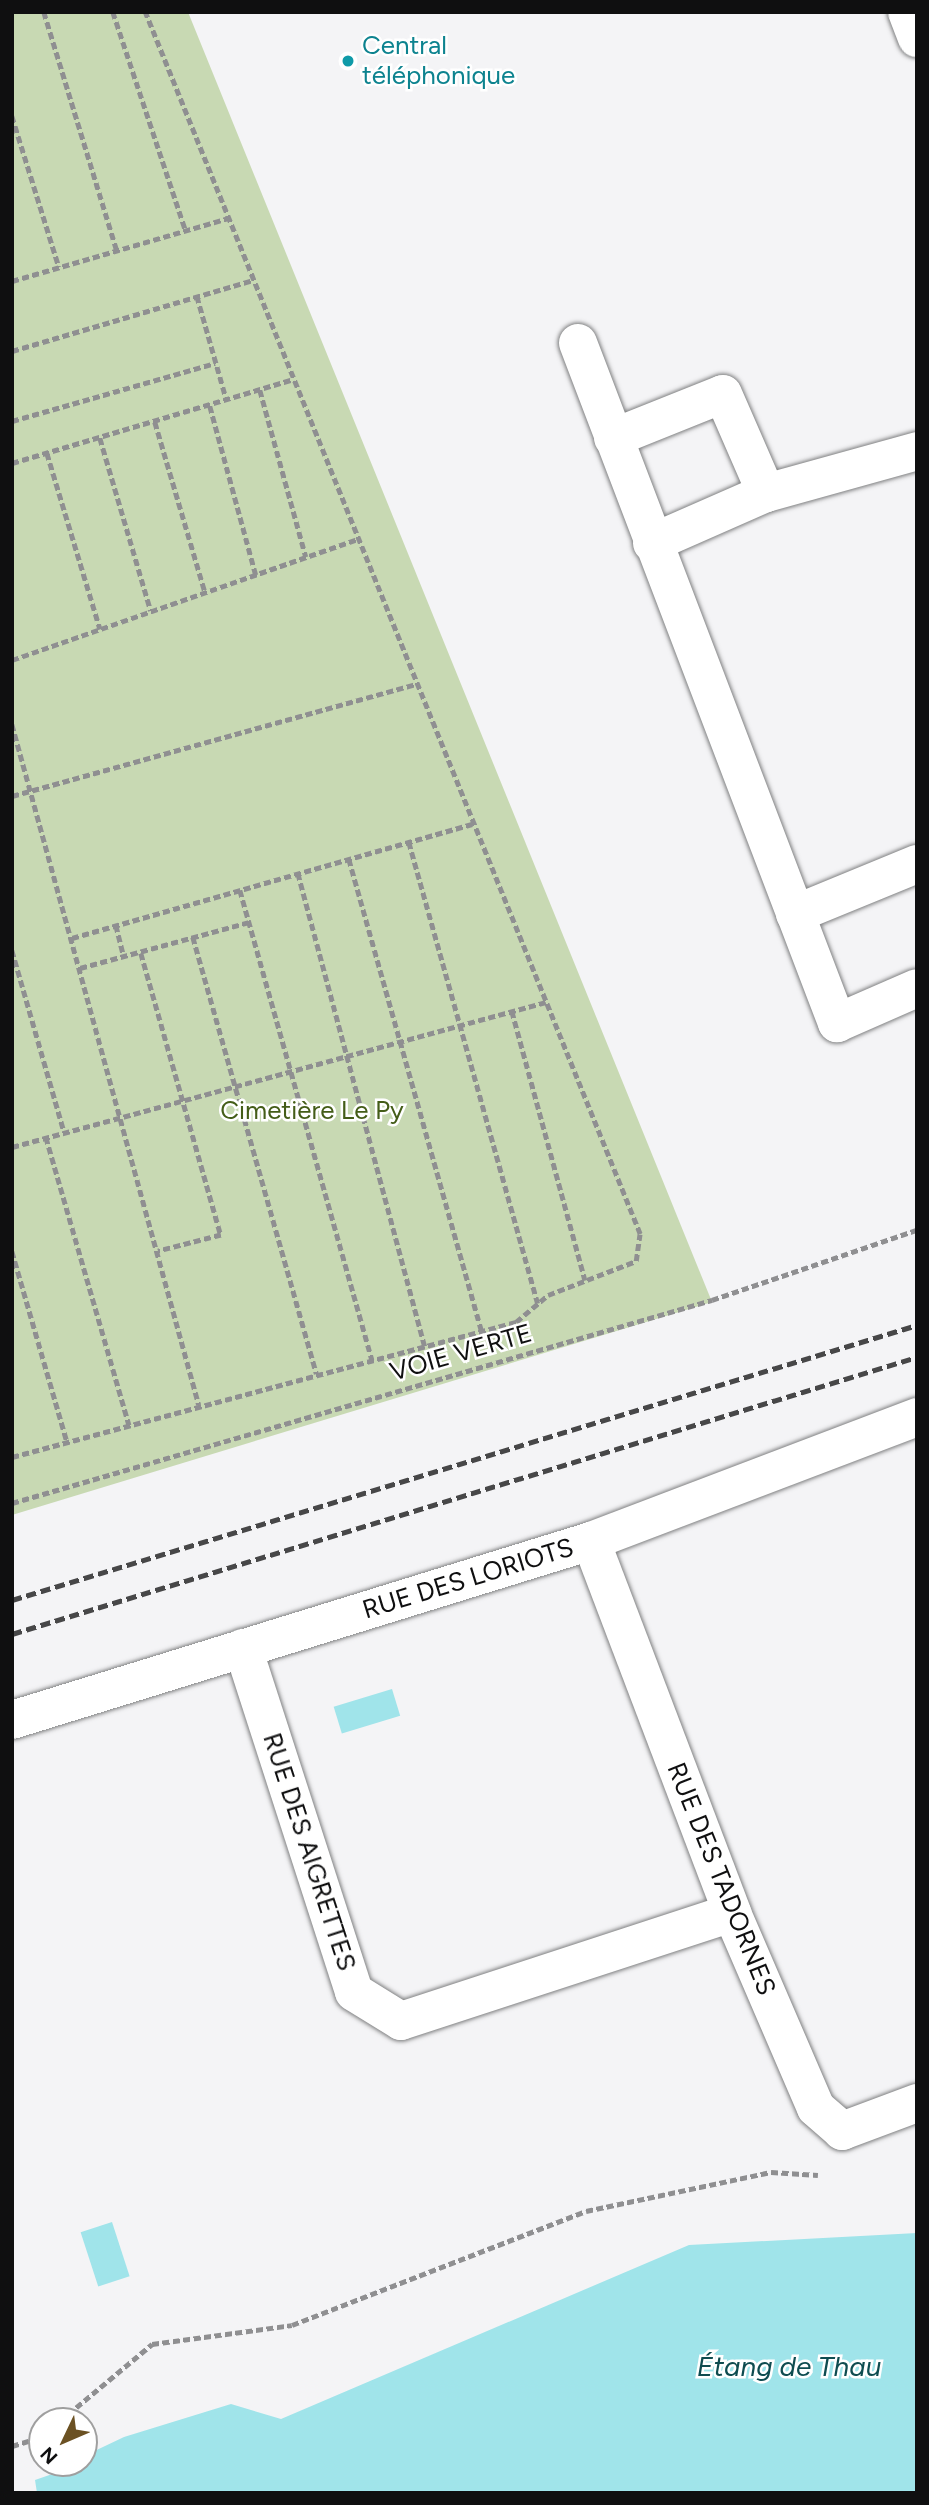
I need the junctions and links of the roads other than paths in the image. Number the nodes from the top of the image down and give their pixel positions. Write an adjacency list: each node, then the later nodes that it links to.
1 (907, 12): 2 (street)
2 (917, 38)
3 (578, 343): 4 (street)
4 (613, 438): 6 (street); 7 (street)
5 (917, 451): 6 (street)
6 (766, 493): 7 (street)
7 (652, 543): 9 (street)
8 (917, 864): 9 (street)
9 (795, 914): 10 (street)
10 (917, 988)
11 (917, 1417): 12 (street, RUE DES LORIOTS)
12 (590, 1541): 13 (street, RUE DES LORIOTS); 15 (street, RUE DES TADORNES)
13 (243, 1648): 14 (street, RUE DES LORIOTS); 15 (street, RUE DES AIGRETTES)
14 (12, 1720)
15 (732, 1913): 16 (street, RUE DES TADORNES)
16 (917, 2104)

